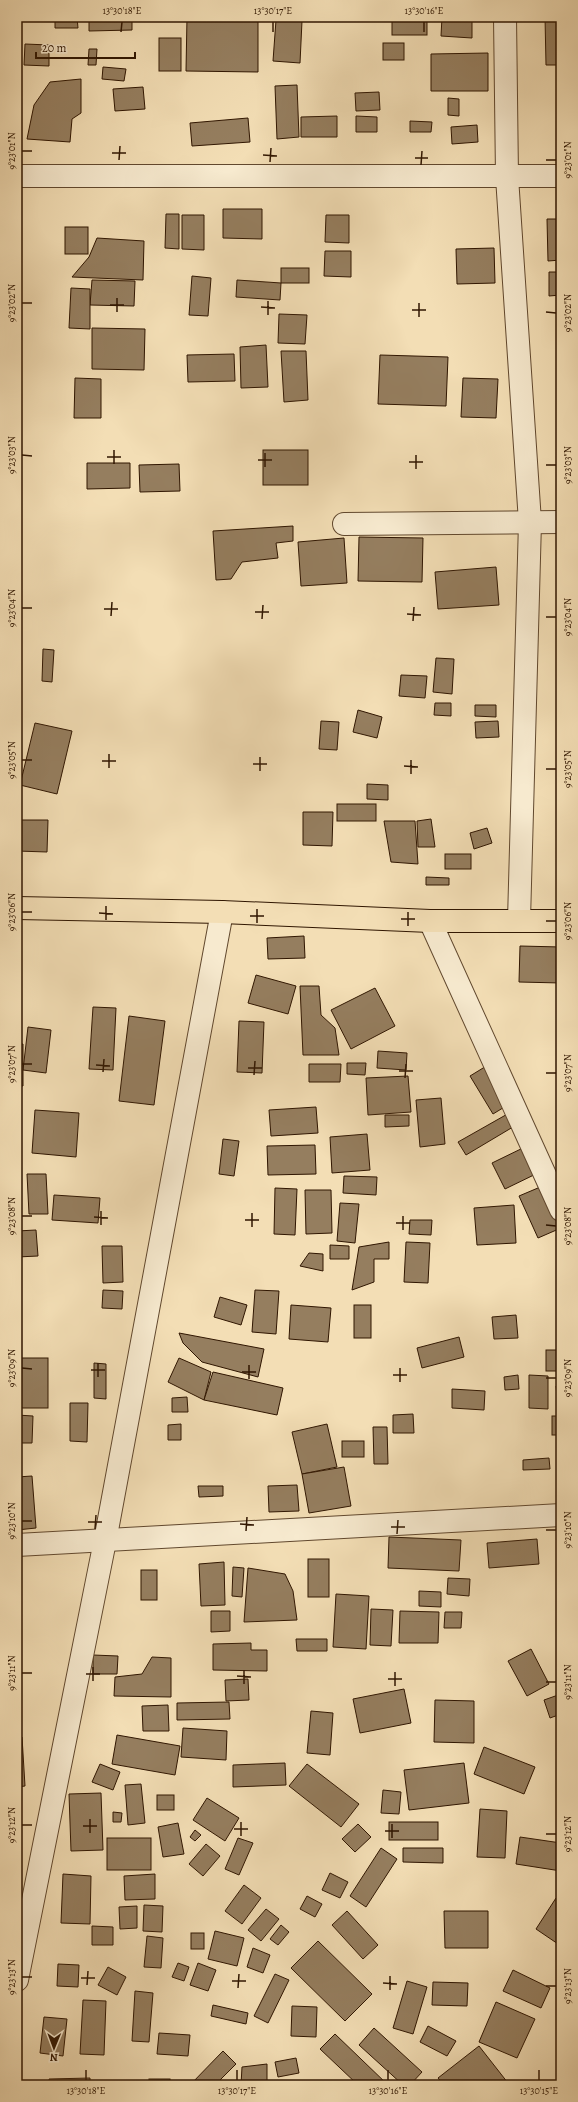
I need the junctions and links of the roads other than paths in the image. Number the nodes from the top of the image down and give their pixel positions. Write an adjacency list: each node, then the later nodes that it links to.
1 (505, 17): 4 (street)
2 (17, 176): 4 (street)
3 (561, 176): 4 (street)
4 (507, 177): 5 (street)
5 (530, 522): 6 (street); 7 (street); 10 (street)
6 (561, 522)
7 (344, 524)
8 (17, 908): 9 (main road)
9 (222, 912): 11 (main road); 15 (street)
10 (519, 920): 11 (main road); 12 (main road)
11 (430, 921): 13 (street)
12 (561, 921)
13 (561, 1210)
14 (561, 1515): 15 (street)
15 (105, 1540): 16 (street); 17 (street)
16 (17, 1546)
17 (17, 1980)

